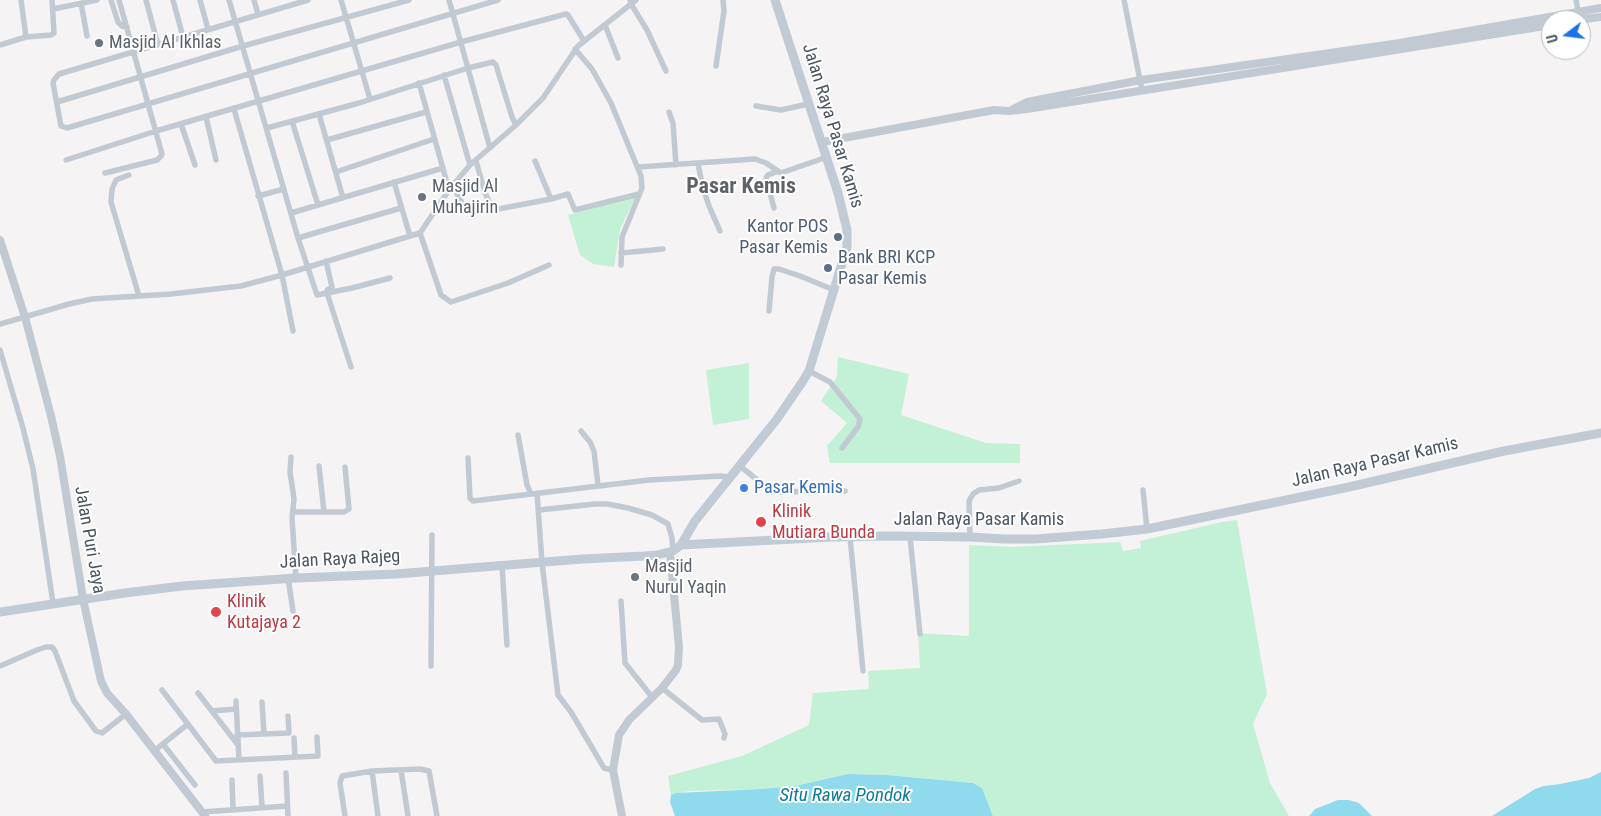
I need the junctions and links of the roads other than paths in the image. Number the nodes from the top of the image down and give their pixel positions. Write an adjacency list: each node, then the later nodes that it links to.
1 (21, 0): 36 (street)
2 (52, 0): 23 (street)
3 (96, 0): 21 (street)
4 (111, 0): 31 (street)
5 (119, 0): 31 (street)
6 (146, 0): 41 (street)
7 (173, 0): 35 (street)
8 (200, 0): 32 (street)
9 (229, 0): 27 (street)
10 (254, 0): 24 (street)
11 (308, 0): 22 (street)
12 (340, 0): 26 (street)
13 (409, 0): 26 (street)
14 (450, 0): 25 (street)
15 (498, 0): 25 (street)
16 (636, 0): 20 (street)
17 (724, 0): 48 (street)
18 (775, 0): 63 (main road, Jalan Raya Pasar Kamis)
19 (1124, 0): 56 (street)
20 (630, 2): 29 (street); 51 (street)
21 (81, 3): 23 (street); 33 (street)
22 (287, 3): 24 (street)
23 (53, 8): 36 (street)
24 (258, 14): 27 (street)
25 (454, 14): 38 (street); 39 (street)
26 (346, 18): 39 (street); 42 (street)
27 (235, 21): 32 (street); 42 (street)
28 (1541, 23): 34 (street)
29 (605, 25): 37 (street); 46 (street)
30 (1541, 26): 34 (street)
31 (127, 27): 45 (street)
32 (208, 29): 35 (street)
33 (87, 36)
34 (1464, 36): 43 (street)
35 (183, 37): 41 (street)
36 (26, 38): 40 (street)
37 (584, 41): 38 (street); 44 (street)
38 (461, 42): 49 (street); 50 (street)
39 (353, 44): 50 (street); 53 (street)
40 (0, 45)
41 (158, 45): 45 (street)
42 (243, 46): 53 (street); 55 (street)
43 (1400, 46): 47 (street); 52 (street)
44 (575, 49): 73 (street); 89 (street)
45 (134, 52): 55 (street); 60 (street)
46 (618, 58)
47 (1264, 62): 52 (street); 56 (street)
48 (716, 66)
49 (468, 68): 54 (street); 73 (street); 79 (street)
50 (362, 71): 59 (street); 61 (street)
51 (666, 71)
52 (1265, 71): 58 (street)
53 (251, 74): 61 (street); 62 (street)
54 (444, 75): 57 (street); 84 (street)
55 (141, 76): 60 (street); 62 (street)
56 (1141, 80): 58 (street); 66 (street)
57 (419, 83): 59 (street); 67 (street)
58 (1142, 90): 66 (street)
59 (370, 99): 69 (street)
60 (57, 102): 62 (street)
61 (259, 102): 65 (street); 74 (street)
62 (148, 104): 75 (street)
63 (808, 104): 64 (street); 78 (main road, Jalan Raya Pasar Kamis)
64 (756, 106)
65 (234, 109): 70 (street); 98 (street)
66 (1009, 111): 78 (street)
67 (426, 112): 76 (street); 77 (street)
68 (669, 112): 87 (street)
69 (319, 114): 71 (street); 77 (street)
70 (206, 117): 72 (street); 82 (street)
71 (292, 121): 74 (street); 101 (street)
72 (182, 124): 75 (street); 86 (street)
73 (516, 125): 79 (street)
74 (267, 128): 96 (street)
75 (156, 132): 81 (street); 92 (street)
76 (434, 139): 88 (street); 91 (street)
77 (327, 140): 91 (street)
78 (822, 142): 80 (main road, Jalan Raya Pasar Kamis)
79 (490, 148): 84 (street)
80 (827, 157): 90 (street); 119 (main road, Jalan Raya Pasar Kamis)
81 (66, 160)
82 (216, 160)
83 (535, 161): 100 (street)
84 (473, 163): 95 (street); 100 (street)
85 (698, 164): 87 (street); 90 (street); 106 (street)
86 (195, 165)
87 (676, 165): 89 (street)
88 (442, 168): 94 (street); 95 (street)
89 (638, 168): 97 (street)
90 (778, 171): 104 (street)
91 (336, 172): 99 (street)
92 (106, 173)
93 (129, 175): 121 (street)
94 (394, 182): 99 (street); 103 (street)
95 (451, 188): 102 (street); 107 (street)
96 (284, 190): 98 (street); 105 (street)
97 (639, 194): 100 (street); 112 (street)
98 (258, 196): 117 (street)
99 (343, 198): 101 (street)
100 (551, 199)
101 (318, 205): 105 (street)
102 (464, 207)
103 (401, 208): 108 (street); 109 (street)
104 (774, 208)
105 (291, 213): 109 (street)
106 (720, 231)
107 (420, 233): 108 (street); 114 (street)
108 (410, 236): 113 (street)
109 (298, 238): 116 (street)
110 (0, 240): 123 (street, Jalan Puri Jaya)
111 (663, 249): 112 (street)
112 (620, 253): 115 (street)
113 (326, 261): 116 (street); 120 (street)
114 (549, 265)
115 (621, 265)
116 (307, 267): 117 (street); 120 (street)
117 (282, 275): 121 (street); 125 (street)
118 (390, 278): 120 (street)
119 (834, 290): 122 (street); 128 (main road, Jalan Raya Pasar Kamis)
120 (327, 294): 127 (street)
121 (139, 296): 123 (street)
122 (770, 312)
123 (21, 318): 124 (street); 158 (street, Jalan Puri Jaya)
124 (0, 324)
125 (293, 331)
126 (0, 350): 160 (street)
127 (351, 367)
128 (809, 370): 132 (street); 136 (main road, Jalan Raya Pasar Kamis)
129 (581, 431): 140 (street)
130 (1601, 433): 147 (main road, Jalan Raya Pasar Kamis)
131 (518, 434): 143 (street)
132 (842, 448)
133 (291, 457): 145 (street)
134 (468, 458): 143 (street)
135 (319, 466): 146 (street)
136 (740, 466): 138 (main road, Jalan Raya Pasar Kamis); 142 (street)
137 (345, 467): 146 (street)
138 (730, 477): 140 (street); 152 (main road, Jalan Raya Pasar Kamis)
139 (1019, 481): 151 (street)
140 (598, 485): 143 (street)
141 (1143, 490): 147 (street)
142 (845, 492)
143 (534, 494): 144 (street)
144 (539, 510): 153 (street); 154 (street)
145 (293, 512): 146 (street); 157 (street)
146 (324, 512)
147 (1147, 529): 151 (main road, Jalan Raya Pasar Kamis)
148 (432, 535): 156 (street)
149 (850, 537): 150 (main road, Jalan Raya Pasar Kamis); 152 (main road, Jalan Raya Pasar Kamis); 167 (street)
150 (910, 537): 151 (main road, Jalan Raya Pasar Kamis); 163 (street)
151 (970, 537)
152 (681, 545): 153 (main road, Jalan Raya Rajeg)
153 (672, 552): 154 (main road, Jalan Raya Rajeg); 168 (street)
154 (542, 563): 155 (main road, Jalan Raya Rajeg); 190 (street)
155 (502, 565): 156 (main road, Jalan Raya Rajeg); 164 (street)
156 (433, 571): 157 (main road, Jalan Raya Rajeg); 166 (street)
157 (291, 578): 158 (main road, Jalan Raya Rajeg); 161 (street)
158 (84, 599): 160 (main road, Jalan Raya Rajeg); 176 (street, Jalan Puri Jaya)
159 (620, 601): 171 (street)
160 (55, 603): 162 (main road, Jalan Raya Rajeg)
161 (292, 611)
162 (0, 612)
163 (920, 634)
164 (507, 645)
165 (0, 666): 176 (street)
166 (431, 666)
167 (863, 671)
168 (662, 688): 171 (street); 183 (street)
169 (162, 690): 178 (street)
170 (198, 693): 175 (street)
171 (652, 697): 190 (street)
172 (236, 701): 174 (street)
173 (262, 702): 179 (street)
174 (236, 710): 175 (street); 180 (street)
175 (212, 711): 185 (street)
176 (126, 714): 186 (street, Jalan Puri Jaya)
177 (288, 716): 179 (street)
178 (188, 724): 184 (street); 188 (street)
179 (264, 734): 180 (street)
180 (237, 735): 185 (street)
181 (317, 737): 187 (street)
182 (294, 738): 187 (street)
183 (724, 738)
184 (163, 744): 186 (street); 195 (street)
185 (238, 745): 188 (street)
186 (154, 751): 199 (street, Jalan Puri Jaya)
187 (294, 757): 188 (street)
188 (239, 760)
189 (401, 770): 191 (street); 203 (street); 204 (street)
190 (613, 770): 205 (street)
191 (372, 771): 201 (street); 202 (street)
192 (286, 774): 196 (street)
193 (260, 776): 197 (street)
194 (232, 780): 198 (street)
195 (195, 785)
196 (287, 806): 197 (street); 200 (street)
197 (262, 807): 198 (street)
198 (233, 810): 199 (street)
199 (204, 814)
200 (288, 816)
201 (345, 816)
202 (378, 816)
203 (408, 816)
204 (437, 816)
205 (622, 816)

